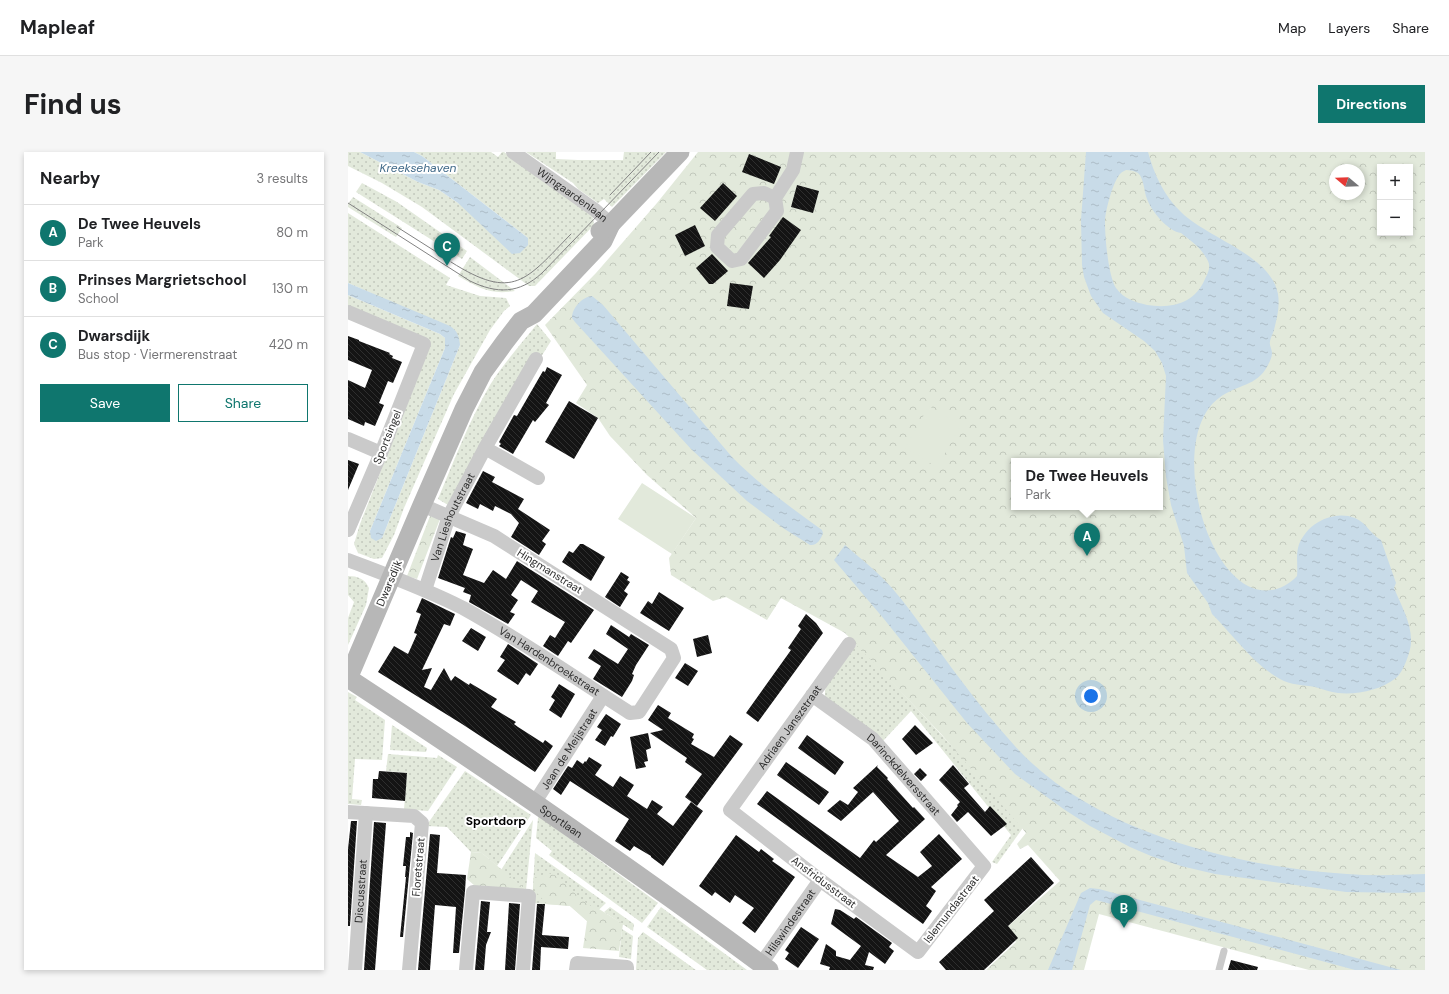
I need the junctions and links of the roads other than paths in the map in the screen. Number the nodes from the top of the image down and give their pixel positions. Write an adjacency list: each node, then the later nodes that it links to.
1 (513, 152): 5 (street, Wijngaardenlaan)
2 (680, 152): 5 (street, Dwarsdijk)
3 (797, 152): 4 (street)
4 (775, 198): 4 (street)
5 (611, 224): 12 (street, Dwarsdijk)
6 (348, 312): 10 (street, Sportsingel)
7 (536, 359): 9 (street, Van Lieshoutstraat)
8 (348, 439): 10 (street)
9 (485, 448): 11 (street); 13 (street, Van Lieshoutstraat)
10 (381, 453): 14 (street, Sportsingel)
11 (538, 478)
12 (422, 505): 13 (street, Hingmanstraat); 16 (street, Dwarsdijk)
13 (449, 516): 17 (street, Van Lieshoutstraat); 19 (street, Hingmanstraat)
14 (348, 530)
15 (348, 560): 16 (street, Van Hardenbroekstraat)
16 (391, 577): 17 (street, Van Hardenbroekstraat); 20 (street, Dwarsdijk)
17 (424, 590): 22 (street, Van Hardenbroekstraat)
18 (850, 644): 21 (street, Adriaen Janszstraat)
19 (671, 649): 22 (street, Van Hardenbroekstraat)
20 (350, 678): 23 (street, Sportlaan)
21 (812, 695): 24 (street, Adriaen Janszstraat); 27 (street, Darinckdelversstraat)
22 (603, 696): 23 (street, Jean de Meijstraat)
23 (535, 802): 31 (street, Sportlaan)
24 (730, 810): 28 (street, Ansfridusstraat)
25 (348, 812): 26 (street)
26 (366, 813): 33 (street, Discusstraat); 34 (street, Floretstraat)
27 (984, 866): 30 (street, Islemundastraat)
28 (820, 880): 30 (street, Ansfridusstraat); 31 (street, Hilswindestraat)
29 (1224, 951): 38 (lane)
30 (918, 952)
31 (765, 967)
32 (627, 968): 37 (street)
33 (355, 970)
34 (409, 970)
35 (466, 970): 36 (street)
36 (523, 970)
37 (576, 970)
38 (1219, 970)

